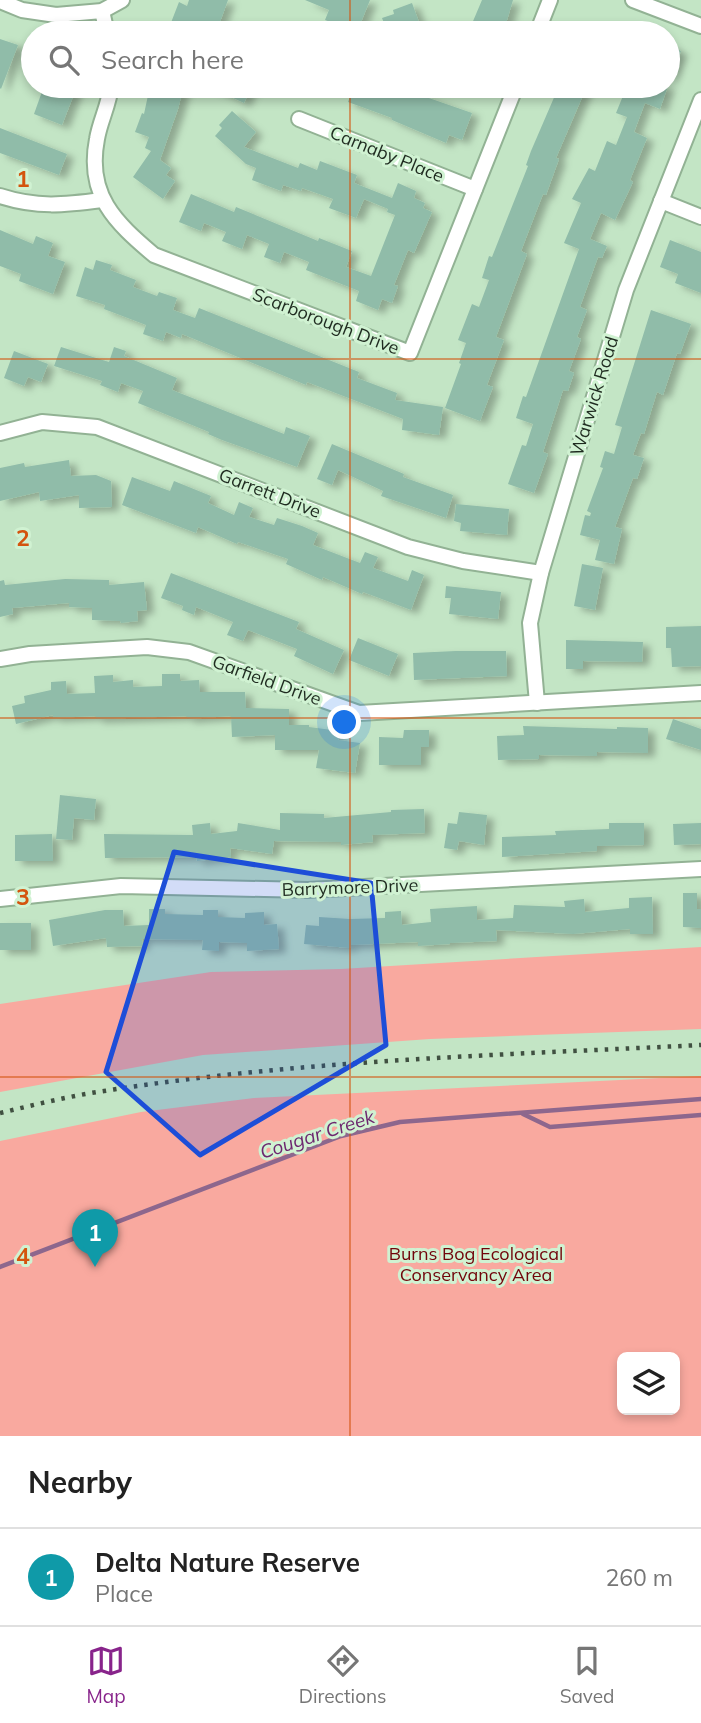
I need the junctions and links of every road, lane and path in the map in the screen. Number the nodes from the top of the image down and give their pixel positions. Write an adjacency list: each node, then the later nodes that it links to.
1 (122, 0): 5 (street)
2 (550, 0): 7 (street)
3 (633, 0): 8 (street)
4 (0, 1): 5 (street)
5 (102, 11): 6 (street)
6 (104, 21)
7 (542, 21)
8 (701, 26)
9 (110, 98): 15 (street, Scarborough Drive)
10 (511, 98): 13 (street, Scarborough Drive)
11 (701, 100): 16 (street, Warwick Road)
12 (299, 119): 13 (street, Carnaby Place)
13 (475, 190): 15 (street, Scarborough Drive)
14 (0, 196): 15 (street)
15 (102, 200)
16 (661, 201): 17 (street); 19 (street, Warwick Road)
17 (701, 217)
18 (0, 433): 19 (street, Garrett Drive)
19 (541, 573): 22 (street, Warwick Road)
20 (0, 659): 22 (street, Garfield Drive)
21 (701, 693): 22 (street, Garfield Drive)
22 (537, 703)
23 (701, 869): 24 (street, Barrymore Drive)
24 (0, 899)

